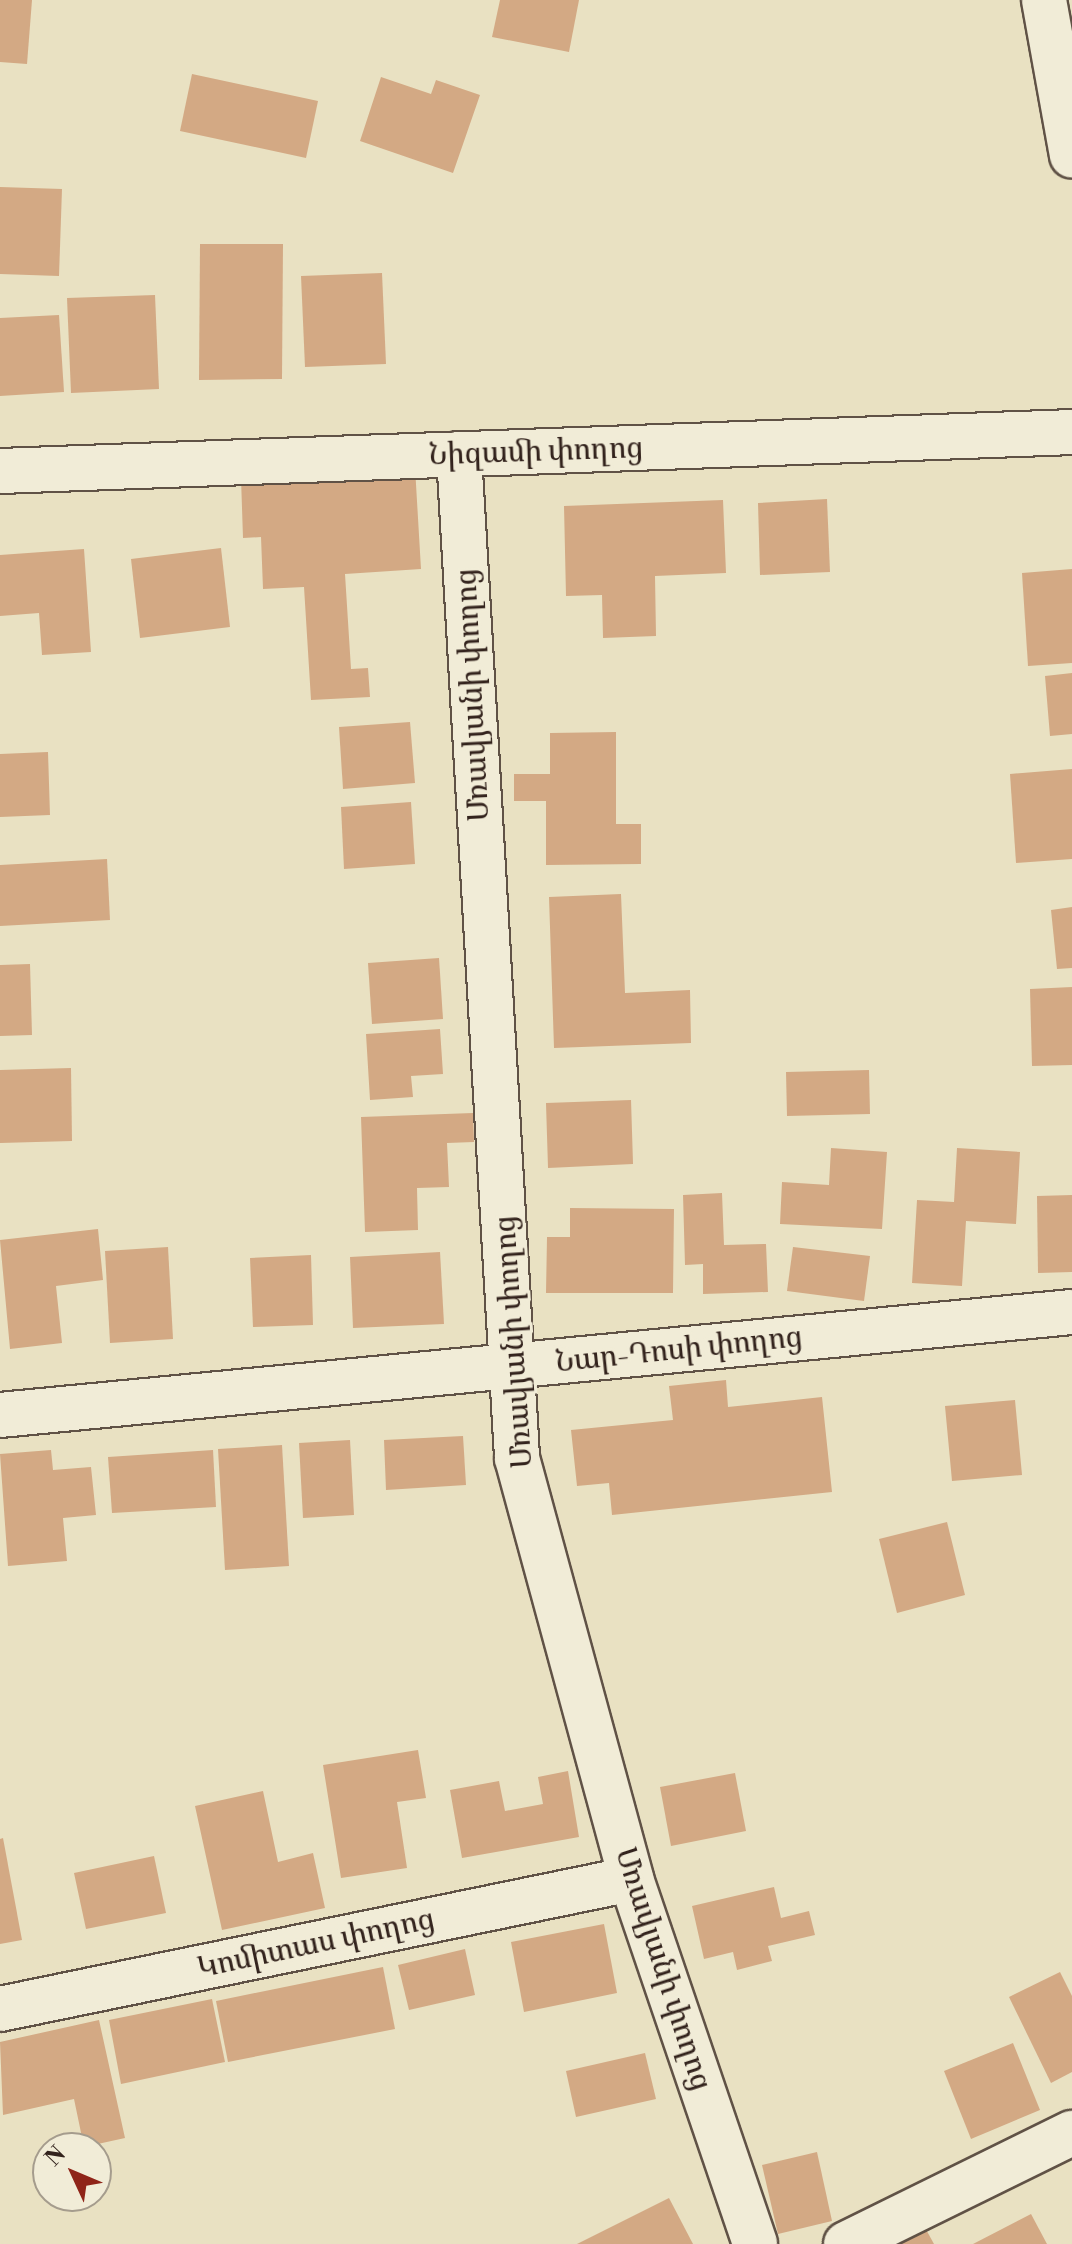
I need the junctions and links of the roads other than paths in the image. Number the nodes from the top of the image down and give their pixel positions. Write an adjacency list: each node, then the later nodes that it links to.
1 (1044, 0): 2 (street)
2 (1072, 156)
3 (1072, 432): 4 (street, Նիզամի փողոց)
4 (459, 454): 5 (street, Նիզամի փողոց); 7 (street, Մռավյանի փողոց)
5 (0, 471)
6 (1072, 1312): 7 (street, Նար-Դոսի փողոց)
7 (513, 1366): 8 (street, Նար-Դոսի փողոց); 9 (street, Մռավյանի փողոց)
8 (0, 1415)
9 (631, 1879): 10 (street, Կոմիտաս փողոց); 12 (street, Մռավյանի փողոց)
10 (0, 2009)
11 (1072, 2133): 13 (street)
12 (755, 2244)
13 (846, 2244)

